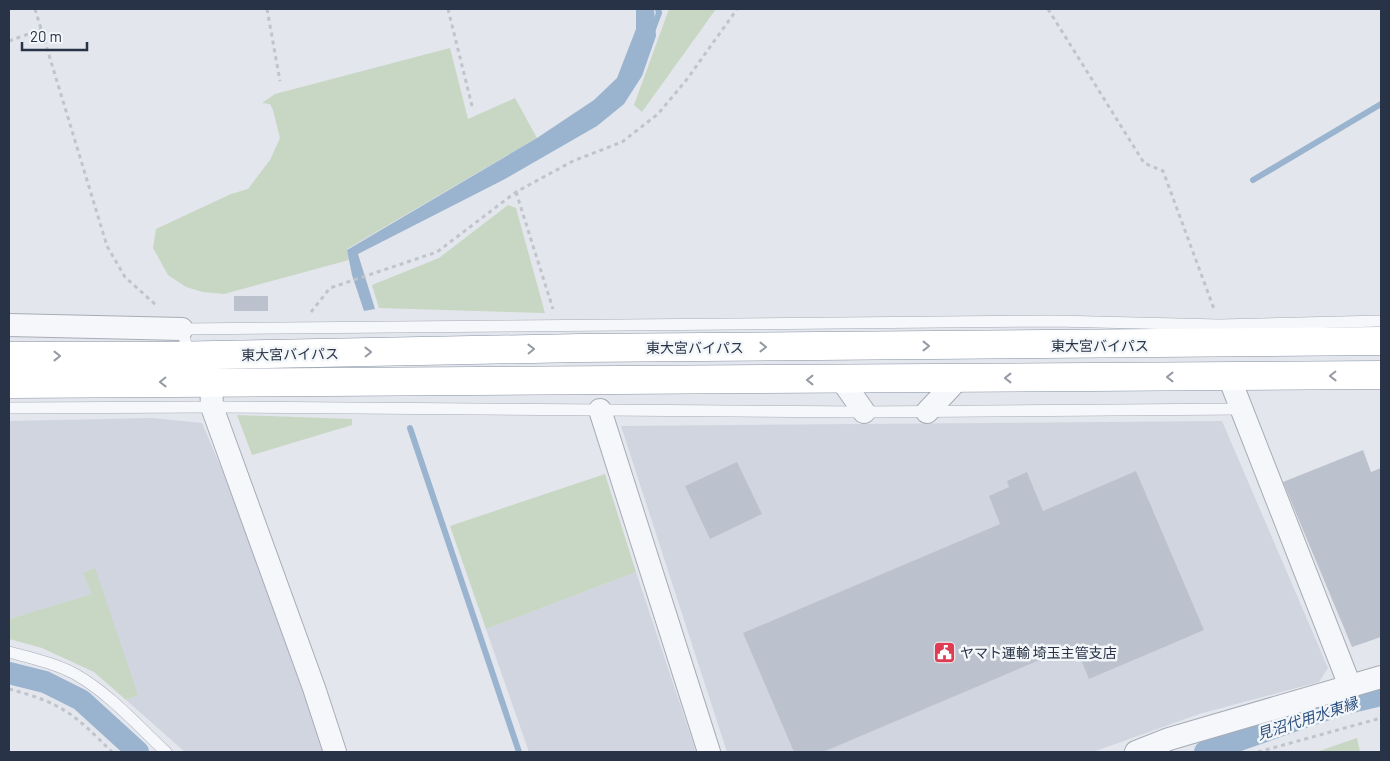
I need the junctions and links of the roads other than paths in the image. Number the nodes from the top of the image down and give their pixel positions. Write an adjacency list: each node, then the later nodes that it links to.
1 (1381, 321): 3 (lane)
2 (9, 325): 3 (street)
3 (182, 328): 6 (lane)
4 (1381, 341): 6 (highway, 東大宮バイパス, one-way to 4)
5 (9, 356): 6 (highway, 東大宮バイパス, one-way to 6)
6 (189, 356)
7 (1381, 375): 8 (highway, 東大宮バイパス, one-way to 8)
8 (1229, 377): 10 (highway, 東大宮バイパス, one-way to 10); 14 (street)
9 (841, 379): 10 (highway, 東大宮バイパス); 12 (highway, 東大宮バイパス, one-way to 12); 16 (street)
10 (958, 379): 17 (street)
11 (9, 384): 12 (highway, 東大宮バイパス, one-way to 11)
12 (212, 394): 13 (lane); 15 (lane); 22 (street)
13 (9, 408)
14 (1242, 409): 17 (lane); 20 (street)
15 (600, 410): 16 (lane); 23 (street)
16 (864, 412): 17 (lane)
17 (927, 412)
18 (9, 652): 21 (lane)
19 (1381, 677): 20 (street)
20 (1350, 686): 24 (street)
21 (166, 752)
22 (335, 752)
23 (710, 752)
24 (1136, 752)

